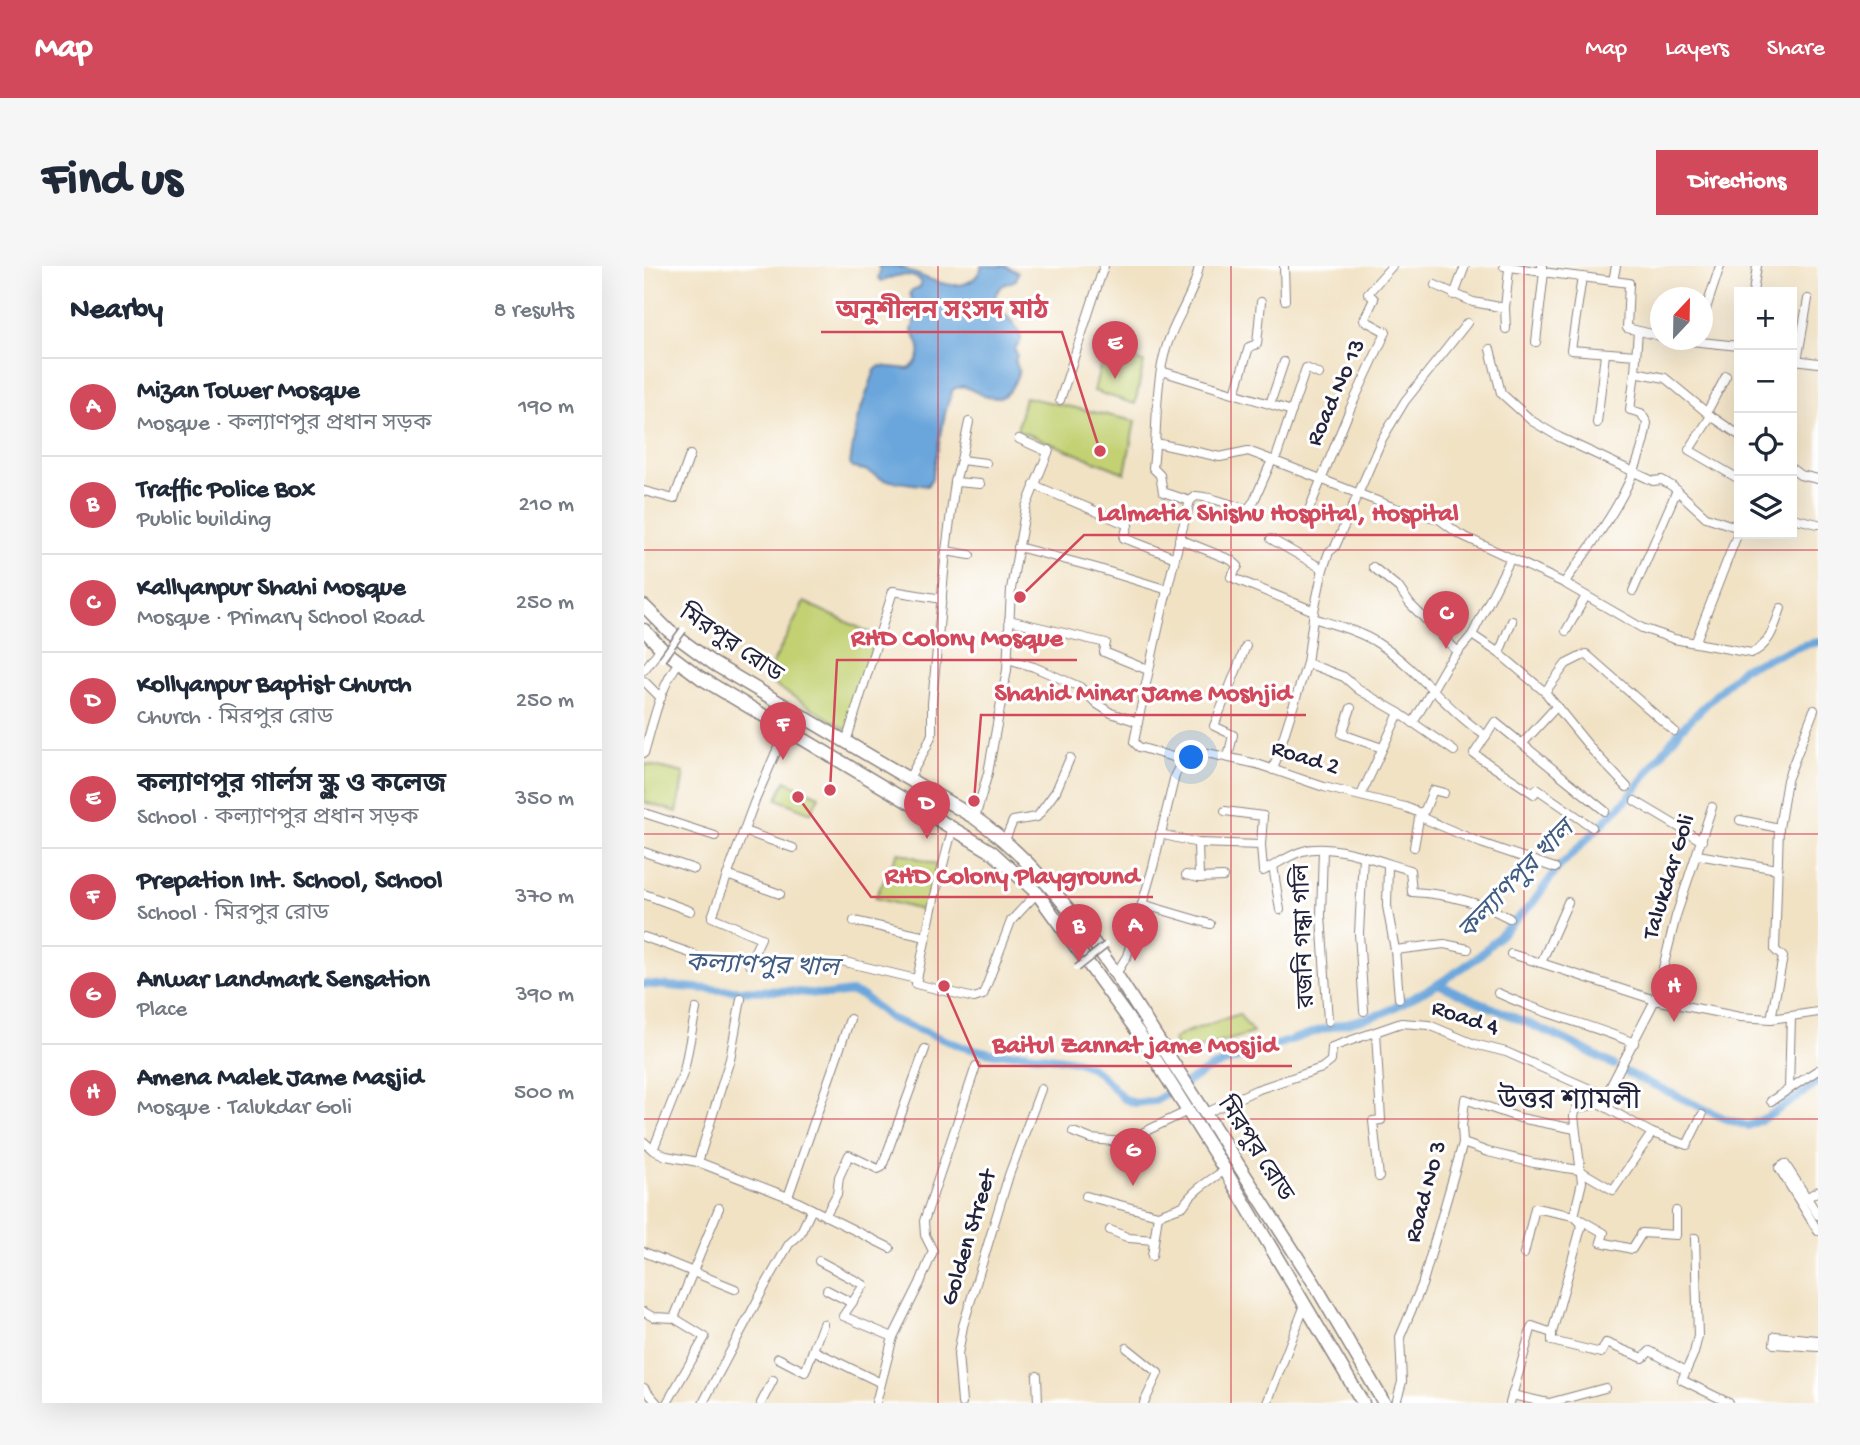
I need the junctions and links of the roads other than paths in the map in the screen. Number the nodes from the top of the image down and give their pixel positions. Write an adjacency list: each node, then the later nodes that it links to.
1 (1104, 266): 40 (street)
2 (1199, 266): 35 (street)
3 (1284, 266): 18 (street)
4 (1392, 266): 56 (street, Road No 13)
5 (1465, 266): 16 (street)
6 (1616, 266): 12 (street)
7 (1720, 266): 15 (street)
8 (1757, 266): 14 (street)
9 (1506, 267): 10 (street); 20 (street)
10 (1543, 270): 11 (street); 25 (street)
11 (1582, 277): 12 (street); 30 (street)
12 (1613, 281): 23 (street)
13 (1435, 285): 16 (street)
14 (1754, 287)
15 (1713, 289)
16 (1454, 295): 20 (street)
17 (1808, 299): 29 (street)
18 (1285, 300)
19 (1261, 302): 39 (street)
20 (1505, 308): 22 (street)
21 (1467, 323): 63 (street)
22 (1506, 329)
23 (1637, 331): 24 (street); 31 (street)
24 (1650, 334)
25 (1536, 342)
26 (1713, 342): 27 (street)
27 (1734, 345)
28 (1490, 349): 53 (street)
29 (1796, 350)
30 (1605, 354): 31 (street); 45 (street)
31 (1636, 355): 36 (street)
32 (1797, 360): 34 (street)
33 (1284, 362): 41 (street)
34 (1818, 363)
35 (1161, 371): 39 (street); 48 (street)
36 (1635, 372): 43 (street); 53 (street)
37 (1320, 374): 42 (street)
38 (1726, 376): 43 (street)
39 (1235, 393): 41 (street)
40 (1060, 400)
41 (1270, 404): 42 (street)
42 (1292, 411): 51 (street)
43 (1709, 414): 46 (street); 55 (street)
44 (969, 422): 50 (street)
45 (1597, 423)
46 (1734, 432)
47 (1019, 439): 60 (street)
48 (1156, 443): 51 (street); 64 (street)
49 (690, 455): 62 (street)
50 (961, 460): 52 (street); 58 (street)
51 (1274, 460): 56 (street); 64 (street)
52 (986, 463)
53 (1634, 472): 61 (street); 79 (street)
54 (1797, 472): 57 (street)
55 (1734, 476)
56 (1320, 479): 63 (street); 66 (street)
57 (1818, 479)
58 (955, 482): 59 (street); 73 (street)
59 (980, 484)
60 (1034, 485): 72 (street); 75 (street)
61 (1677, 490): 68 (street); 81 (street)
62 (644, 491)
63 (1357, 493): 76 (street); 78 (street)
64 (1190, 501): 69 (street)
65 (1797, 520): 67 (street)
66 (1304, 522)
67 (1818, 524)
68 (1734, 527)
69 (1179, 539): 75 (street); 86 (street)
70 (1271, 539): 78 (street)
71 (1735, 539): 93 (street)
72 (1018, 547): 80 (street); 87 (street)
73 (946, 551): 74 (street); 83 (street)
74 (970, 555)
75 (1173, 557): 80 (street)
76 (1510, 559): 79 (street); 92 (street)
77 (1373, 567): 96 (street)
78 (1323, 569): 86 (street)
79 (1563, 583): 82 (street)
80 (1167, 590): 103 (street)
81 (1633, 591)
82 (1586, 596): 91 (street); 93 (street)
83 (942, 599): 117 (street); 126 (street)
84 (644, 606): 95 (highway, মিরপুর রোড)
85 (1781, 608): 93 (street)
86 (1314, 614): 101 (street); 105 (street)
87 (1009, 620): 99 (street); 103 (street)
88 (1512, 621): 98 (street)
89 (644, 630): 97 (highway, মিরপুর রোড)
90 (683, 630): 97 (street, bridge)
91 (1566, 631)
92 (1472, 635): 96 (street); 98 (street)
93 (1696, 642)
94 (1246, 646): 122 (street)
95 (691, 648): 100 (highway); 117 (highway, মিরপুর রোড)
96 (1457, 651): 105 (street)
97 (662, 653): 100 (highway, মিরপুর রোড); 102 (street)
98 (1499, 653): 106 (street)
99 (1008, 659): 112 (street); 136 (street)
100 (679, 662): 107 (street); 114 (highway, মিরপুর রোড)
101 (1307, 663): 111 (street); 125 (street)
102 (644, 670)
103 (1148, 670): 112 (street)
104 (644, 681): 107 (street)
105 (1431, 690): 113 (street); 116 (street)
106 (1545, 692): 108 (street); 115 (street)
107 (661, 698): 121 (street)
108 (1557, 706): 118 (street); 127 (street)
109 (1351, 708): 119 (street)
110 (1814, 710): 140 (street)
111 (1399, 713): 113 (street); 119 (street)
112 (1138, 722): 124 (street)
113 (1413, 723): 120 (street)
114 (786, 729): 138 (highway, মিরপুর রোড); 141 (street)
115 (1674, 731)
116 (1486, 736): 118 (street); 139 (street)
117 (846, 742): 126 (highway, মিরপুর রোড)
118 (1523, 743): 133 (street)
119 (1382, 748): 129 (street)
120 (1454, 751)
121 (644, 753)
122 (1228, 757): 124 (street, Road 2); 125 (street, Road 2)
123 (1070, 758): 144 (street)
124 (1183, 760): 142 (street)
125 (1273, 770): 129 (street, Road 2)
126 (909, 778): 136 (highway, মিরপুর রোড)
127 (1627, 786)
128 (1444, 793): 135 (street)
129 (1361, 795): 135 (street, Road 2)
130 (1635, 801): 145 (street)
131 (1712, 807): 145 (street, Talukdar Goli)
132 (1225, 811): 147 (street)
133 (1605, 811)
134 (644, 813): 143 (street)
135 (1420, 813): 148 (street); 156 (street, Road 2)
136 (975, 818): 144 (highway, মিরপুর রোড)
137 (1740, 820): 140 (street)
138 (953, 827): 163 (highway, মিরপুর রোড); 174 (street)
139 (1591, 827)
140 (1779, 828): 158 (street)
141 (744, 831): 149 (street); 159 (street)
142 (1160, 834): 146 (street); 167 (street)
143 (715, 836)
144 (1005, 840): 184 (highway, মিরপুর রোড)
145 (1702, 841): 152 (street, Talukdar Goli)
146 (1198, 843): 147 (street); 162 (street)
147 (1261, 845): 155 (street)
148 (1414, 847)
149 (793, 848)
150 (1323, 850): 153 (street); 155 (street); 196 (street, রজনি গন্ধা গলি)
151 (644, 852): 157 (street)
152 (1698, 855): 158 (street); 189 (street, Talukdar Goli)
153 (1363, 856): 154 (street); 191 (street)
154 (1388, 865): 170 (street); 177 (street)
155 (1272, 866): 168 (street)
156 (1555, 868)
157 (694, 869)
158 (1777, 869): 195 (street)
159 (727, 874): 165 (street); 182 (street)
160 (1186, 875): 162 (street)
161 (1223, 877): 162 (street)
162 (1199, 878)
163 (1037, 893): 185 (street); 202 (highway, মিরপুর রোড)
164 (644, 894): 169 (street)
165 (780, 894)
166 (1568, 902): 181 (street)
167 (1142, 904): 172 (street); 184 (street)
168 (1280, 910)
169 (690, 911)
170 (1509, 918)
171 (854, 921): 174 (street)
172 (1210, 923)
173 (644, 937): 178 (street)
174 (926, 937): 185 (street)
175 (1107, 945): 183 (street, bridge)
176 (1468, 949): 177 (street)
177 (1395, 950): 187 (street)
178 (693, 954)
179 (1511, 954): 181 (street)
180 (845, 962): 185 (street)
181 (1541, 963): 189 (street)
182 (749, 964)
183 (1077, 968)
184 (1116, 974): 202 (highway, মিরপুর রোড)
185 (916, 979)
186 (1498, 993): 198 (street)
187 (1399, 998)
188 (741, 999): 216 (street)
189 (1655, 1000): 195 (street); 198 (street, Talukdar Goli)
190 (696, 1009): 215 (street)
191 (1364, 1011)
192 (1818, 1015): 193 (street)
193 (1791, 1016): 195 (street); 204 (street)
194 (850, 1018): 222 (street)
195 (1771, 1020)
196 (1328, 1021)
197 (1377, 1032): 205 (street, Road 4); 208 (street, Road 4); 219 (street)
198 (1634, 1043): 205 (street, Talukdar Goli)
199 (925, 1049): 229 (street)
200 (976, 1066): 252 (street)
201 (1818, 1070): 204 (street)
202 (1171, 1072): 207 (highway, মিরপুর রোড)
203 (1041, 1089): 271 (street, Golden Street)
204 (1789, 1089): 206 (street)
205 (1603, 1100): 210 (street); 212 (street, Road 4)
206 (1771, 1101)
207 (1189, 1105): 208 (highway, মিরপুর রোড); 211 (street); 217 (highway, মিরপুর রোড)
208 (1206, 1113): 240 (highway, মিরপুর রোড)
209 (1702, 1115): 212 (street, Road 4)
210 (1575, 1129): 214 (street, Road No 3); 218 (street)
211 (1073, 1132)
212 (1652, 1133): 218 (street)
213 (644, 1142): 215 (street)
214 (1463, 1143): 218 (street); 277 (street, Road No 3)
215 (653, 1150): 216 (street)
216 (698, 1162): 222 (street)
217 (1225, 1170): 227 (street); 242 (highway, মিরপুর রোড)
218 (1579, 1170): 230 (street)
219 (1379, 1177)
220 (1818, 1191): 223 (street)
221 (1086, 1196): 227 (street)
222 (788, 1197): 225 (street)
223 (1808, 1202): 228 (street); 232 (street)
224 (719, 1208): 241 (street)
225 (812, 1209): 229 (street); 268 (street)
226 (1676, 1211): 230 (street)
227 (1158, 1215): 234 (street)
228 (1818, 1215)
229 (825, 1216): 235 (street)
230 (1574, 1216): 237 (street); 251 (street)
231 (1110, 1230): 234 (street)
232 (1818, 1231)
233 (1695, 1238): 258 (street)
234 (1154, 1240): 238 (street)
235 (890, 1248)
236 (644, 1252): 241 (street)
237 (1524, 1254)
238 (1152, 1256)
239 (819, 1261): 247 (street)
240 (1301, 1263): 242 (highway); 243 (highway, মিরপুর রোড)
241 (693, 1274): 244 (street); 249 (street)
242 (1286, 1274): 246 (highway, মিরপুর রোড)
243 (1314, 1283): 246 (highway); 276 (highway, মিরপুর রোড)
244 (735, 1289)
245 (827, 1290): 247 (street)
246 (1301, 1299): 274 (street); 275 (highway, মিরপুর রোড)
247 (852, 1303): 252 (street)
248 (644, 1312): 249 (street)
249 (674, 1318): 267 (street)
250 (823, 1324): 256 (street)
251 (1552, 1333): 258 (street); 264 (street)
252 (893, 1337): 261 (street)
253 (1818, 1340): 254 (street)
254 (1818, 1347)
255 (1127, 1349): 273 (street)
256 (813, 1350): 257 (street); 261 (street)
257 (778, 1358)
258 (1686, 1371): 279 (street)
259 (1037, 1376): 272 (street)
260 (773, 1380): 269 (street)
261 (881, 1383): 270 (street)
262 (644, 1388): 266 (street)
263 (1605, 1388): 278 (street)
264 (1511, 1399): 278 (street)
265 (644, 1400): 266 (street)
266 (655, 1403)
267 (667, 1403)
268 (703, 1403)
269 (761, 1403)
270 (876, 1403)
271 (962, 1403)
272 (1038, 1403)
273 (1144, 1403)
274 (1267, 1403)
275 (1363, 1403)
276 (1384, 1403)
277 (1395, 1403)
278 (1548, 1403)
279 (1729, 1403)

